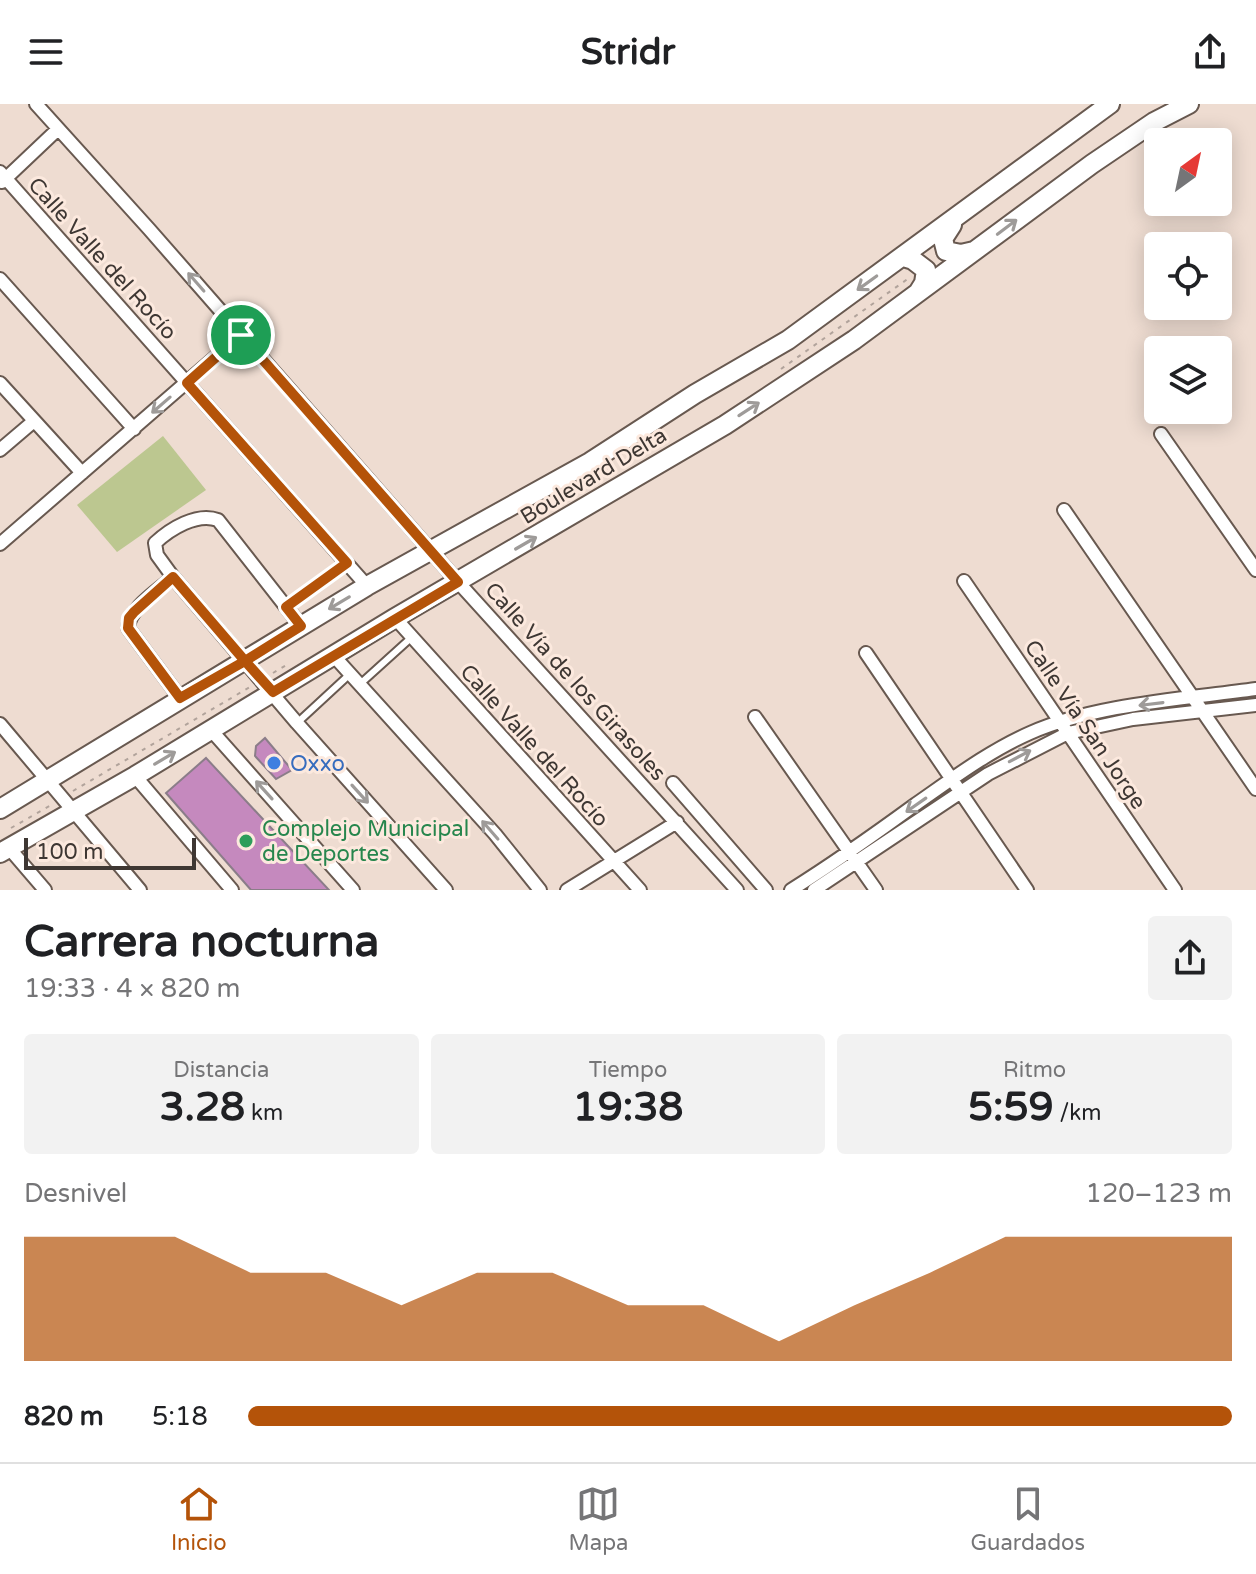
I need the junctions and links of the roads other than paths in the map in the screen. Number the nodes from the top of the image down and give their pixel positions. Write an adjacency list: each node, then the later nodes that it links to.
1 (36, 104): 4 (street, Calle Vía de los Girasoles)
2 (1110, 104): 6 (main road, Boulevard Delta)
3 (1189, 104): 7 (main road, Boulevard Delta, one-way to 3)
4 (58, 129): 5 (street); 11 (street, Calle Vía de los Girasoles, one-way to 4)
5 (2, 178): 13 (street, Calle Valle del Rocío)
6 (956, 219): 7 (main road); 8 (main road, Boulevard Delta)
7 (975, 251): 10 (main road, Boulevard Delta)
8 (903, 257): 10 (main road); 21 (main road, Boulevard Delta, one-way to 21)
9 (0, 279): 15 (street)
10 (919, 291): 26 (main road, Boulevard Delta, one-way to 10)
11 (241, 335): 13 (street); 21 (street, Calle Vía de los Girasoles)
12 (0, 383): 14 (street)
13 (187, 383): 15 (street, one-way to 15); 22 (street, Calle Valle del Rocío)
14 (34, 421): 17 (street); 18 (street)
15 (134, 429): 18 (street)
16 (1161, 434): 23 (street)
17 (0, 450)
18 (82, 473): 20 (street)
19 (1064, 510): 40 (street)
20 (0, 544)
21 (432, 551): 26 (street, Calle Vía de los Girasoles); 27 (main road, Boulevard Delta)
22 (347, 563): 27 (street, Calle Valle del Rocío); 28 (lane)
23 (1256, 570)
24 (173, 577): 28 (street); 34 (street); 39 (street)
25 (964, 581): 44 (street, Calle Vía San Jorge)
26 (458, 582): 29 (main road, Boulevard Delta); 57 (street, Calle Vía de los Girasoles)
27 (367, 586): 30 (main road, Boulevard Delta, one-way to 30)
28 (286, 607): 30 (street)
29 (395, 618): 31 (street, Calle Valle del Rocío); 33 (main road, Boulevard Delta)
30 (301, 626): 34 (main road, Boulevard Delta)
31 (412, 637): 36 (lane); 60 (street, Calle Valle del Rocío)
32 (866, 653): 51 (street)
33 (333, 655): 35 (street); 38 (main road, Boulevard Delta)
34 (245, 661): 38 (street); 39 (main road, Boulevard Delta)
35 (350, 674): 36 (street); 45 (lane)
36 (360, 684): 66 (street, one-way to 36)
37 (1256, 689): 40 (street)
38 (273, 692): 45 (street); 47 (main road, Boulevard Delta)
39 (180, 698): 50 (main road, Boulevard Delta)
40 (1193, 698): 42 (street); 44 (street, one-way to 44)
41 (1256, 705): 42 (street)
42 (1201, 711): 48 (street); 53 (street)
43 (755, 717): 59 (street)
44 (1059, 722): 48 (street, Calle Vía San Jorge); 51 (street)
45 (297, 723): 65 (street, one-way to 65)
46 (0, 724): 50 (street)
47 (211, 730): 49 (main road, Boulevard Delta, one-way to 47); 64 (street, one-way to 47)
48 (1068, 733): 54 (street, one-way to 48); 75 (street, Calle Vía San Jorge)
49 (135, 776): 56 (main road, Boulevard Delta); 63 (street)
50 (47, 780): 55 (main road, Boulevard Delta); 56 (street)
51 (951, 780): 54 (street); 59 (street, one-way to 59)
52 (673, 783): 70 (street)
53 (1256, 789)
54 (960, 792): 59 (street); 74 (street)
55 (0, 809)
56 (72, 810): 58 (main road, Boulevard Delta); 62 (street)
57 (677, 822): 60 (street); 69 (street, Calle Vía de los Girasoles)
58 (4, 850): 61 (street)
59 (854, 857): 71 (street); 72 (street); 73 (street)
60 (613, 863): 67 (street); 68 (street, Calle Valle del Rocío)
61 (45, 890)
62 (140, 890)
63 (232, 890)
64 (353, 890)
65 (446, 890)
66 (540, 890)
67 (567, 890)
68 (640, 890)
69 (737, 890)
70 (766, 890)
71 (791, 890)
72 (814, 890)
73 (876, 890)
74 (1027, 890)
75 (1175, 890)

